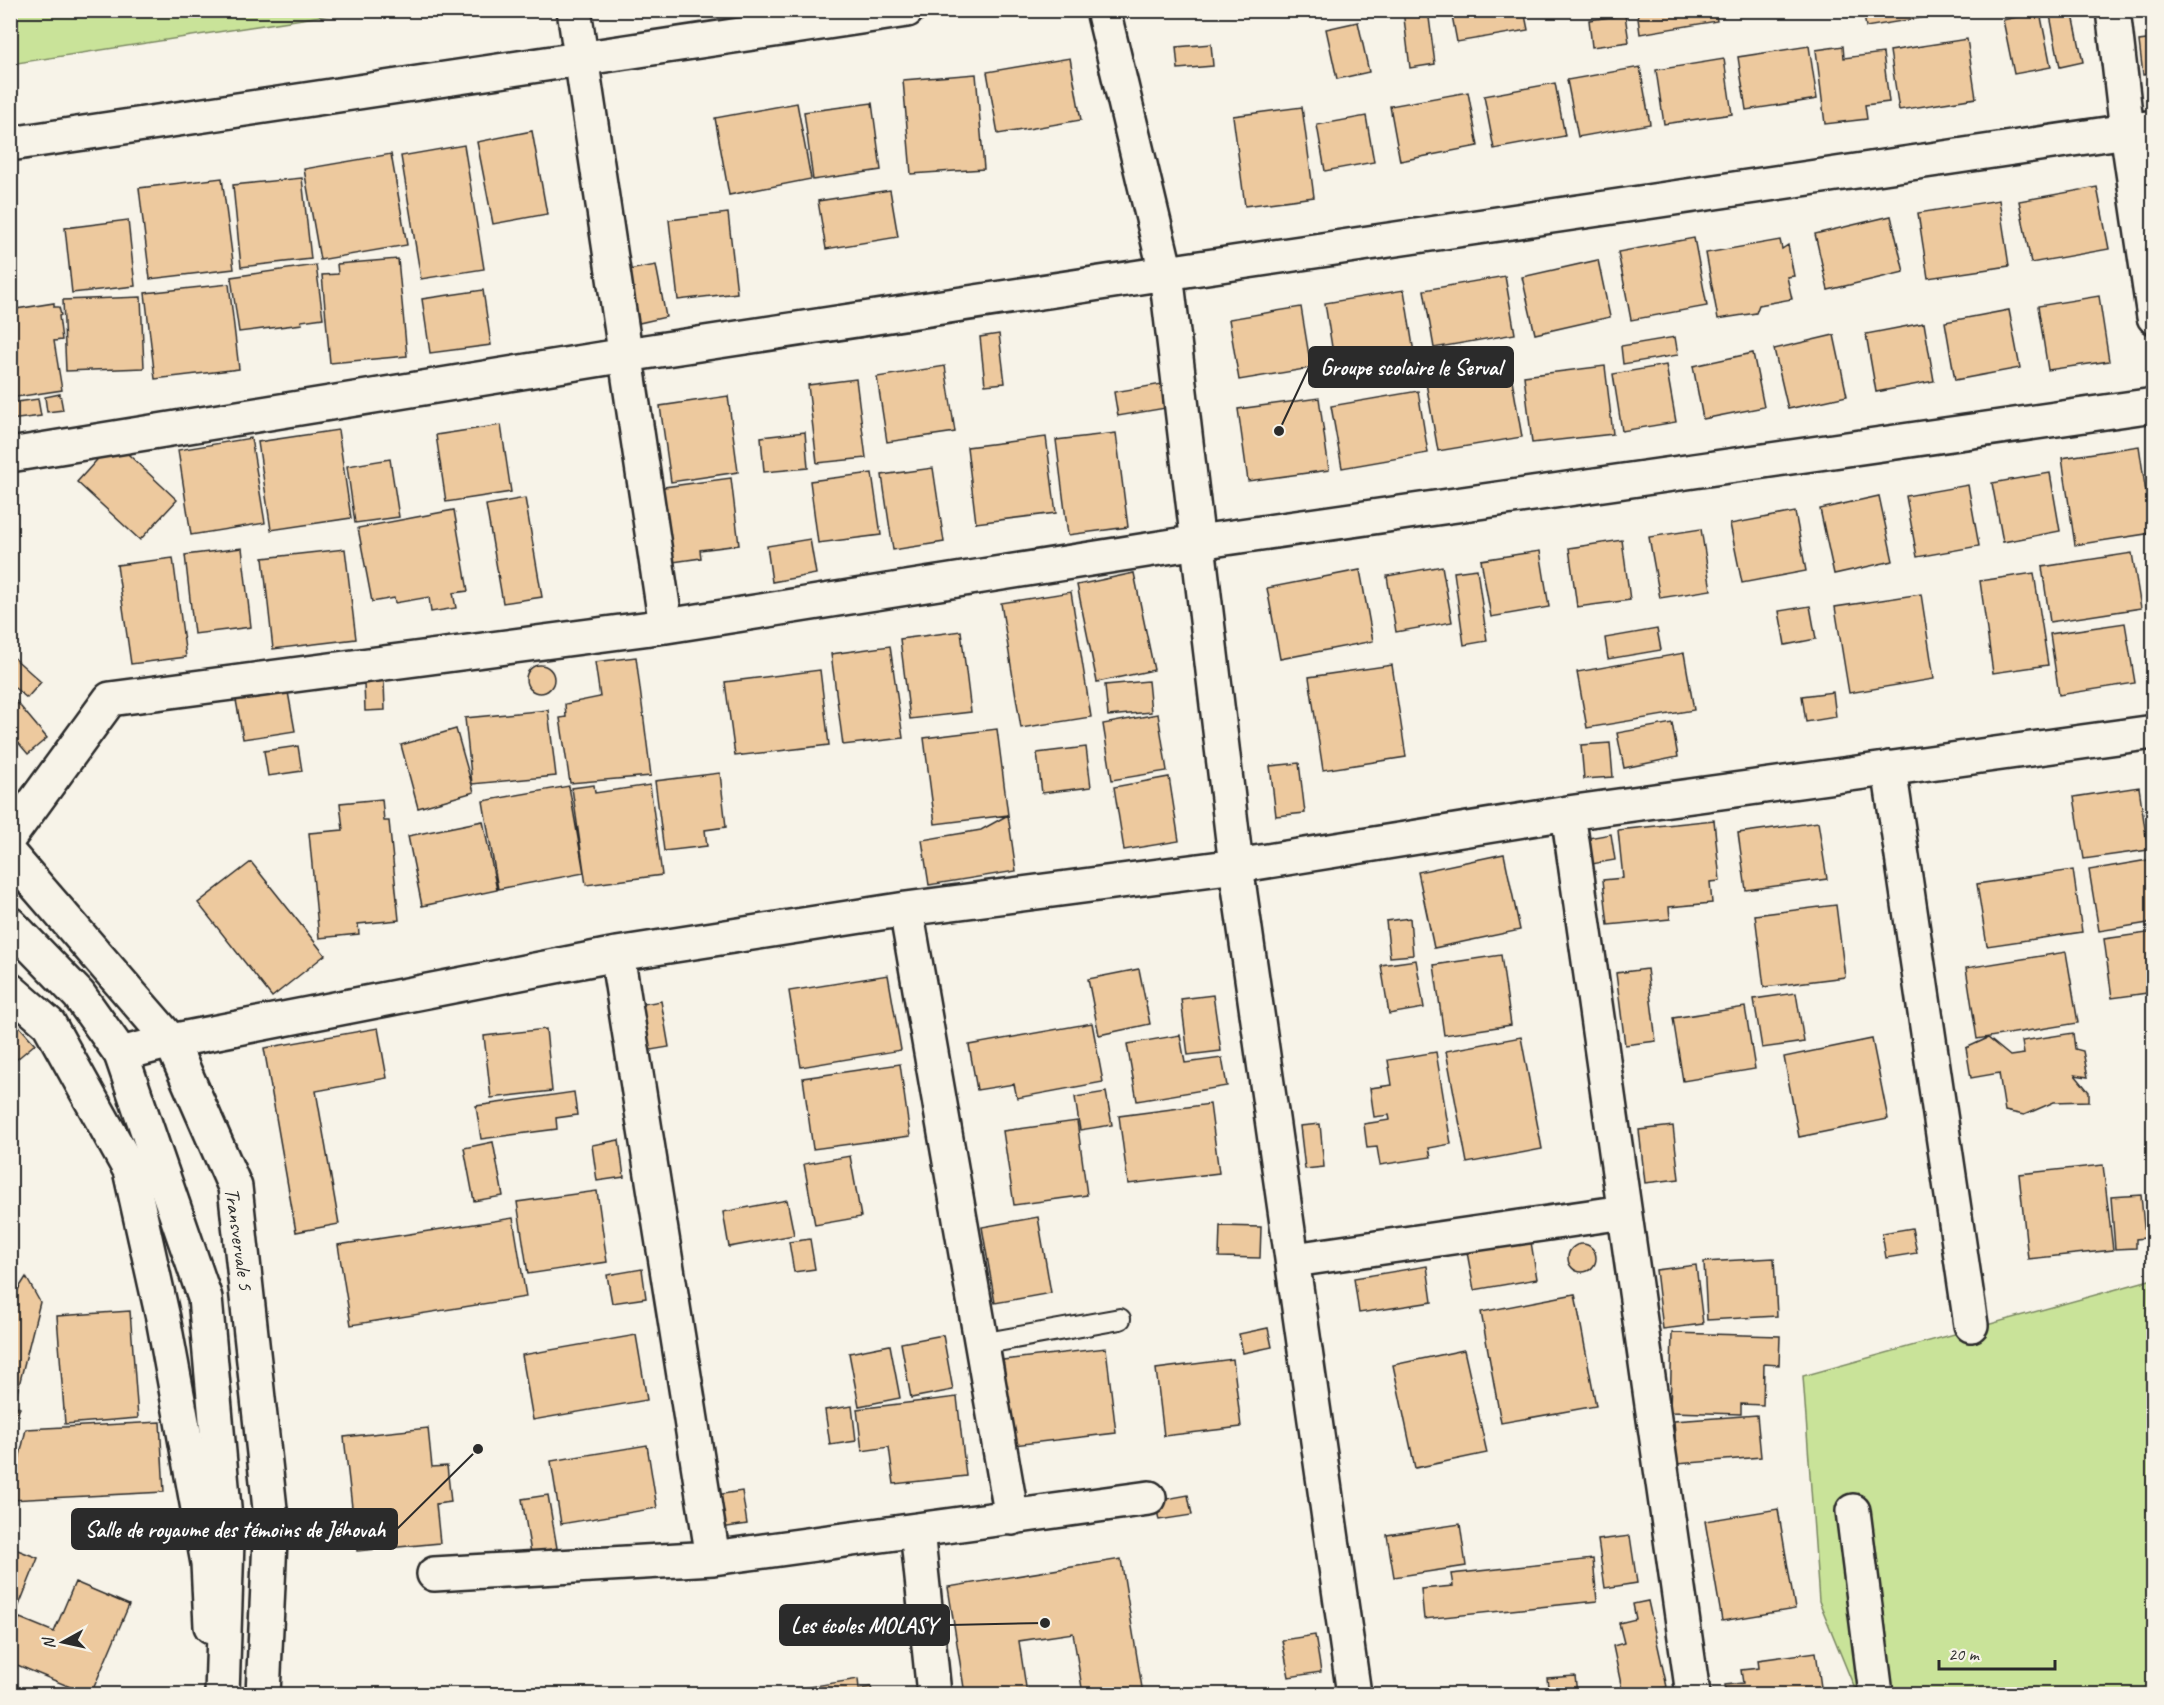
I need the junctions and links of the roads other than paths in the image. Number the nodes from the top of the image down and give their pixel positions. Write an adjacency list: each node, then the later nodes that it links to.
1 (574, 10): 5 (street)
2 (1103, 10): 8 (street)
3 (2113, 10): 6 (street)
4 (902, 11): 5 (street)
5 (581, 59): 7 (street); 10 (street)
6 (2140, 129): 8 (street); 9 (street)
7 (10, 144)
8 (1166, 273): 10 (street); 13 (street)
9 (2154, 317)
10 (626, 355): 12 (street); 14 (street)
11 (2154, 405): 13 (street)
12 (10, 455)
13 (1198, 542): 14 (street); 20 (street)
14 (666, 626): 18 (street)
15 (2154, 732): 16 (street)
16 (1889, 768): 17 (street); 30 (street)
17 (1568, 813): 20 (street); 27 (street)
18 (10, 836)
19 (10, 855): 25 (street, Transvervale 5)
20 (1236, 866): 21 (street); 28 (street)
21 (906, 909): 23 (street); 31 (street)
22 (10, 924): 26 (street, Transvervale 5)
23 (617, 954): 25 (street); 36 (street)
24 (10, 990): 38 (street)
25 (171, 1041): 26 (street); 40 (street, Transvervale 5)
26 (121, 1054): 39 (street, Transvervale 5)
27 (1624, 1212): 28 (street); 43 (street)
28 (1294, 1260): 42 (street)
29 (1120, 1319): 31 (lane)
30 (1971, 1325)
31 (981, 1344): 34 (street)
32 (1149, 1498): 34 (street)
33 (1853, 1511): 44 (street)
34 (1012, 1518): 35 (street)
35 (917, 1530): 36 (street); 41 (street)
36 (713, 1558): 37 (street)
37 (434, 1574)
38 (215, 1695)
39 (222, 1695)
40 (263, 1695)
41 (934, 1695)
42 (1354, 1695)
43 (1693, 1695)
44 (1876, 1695)

